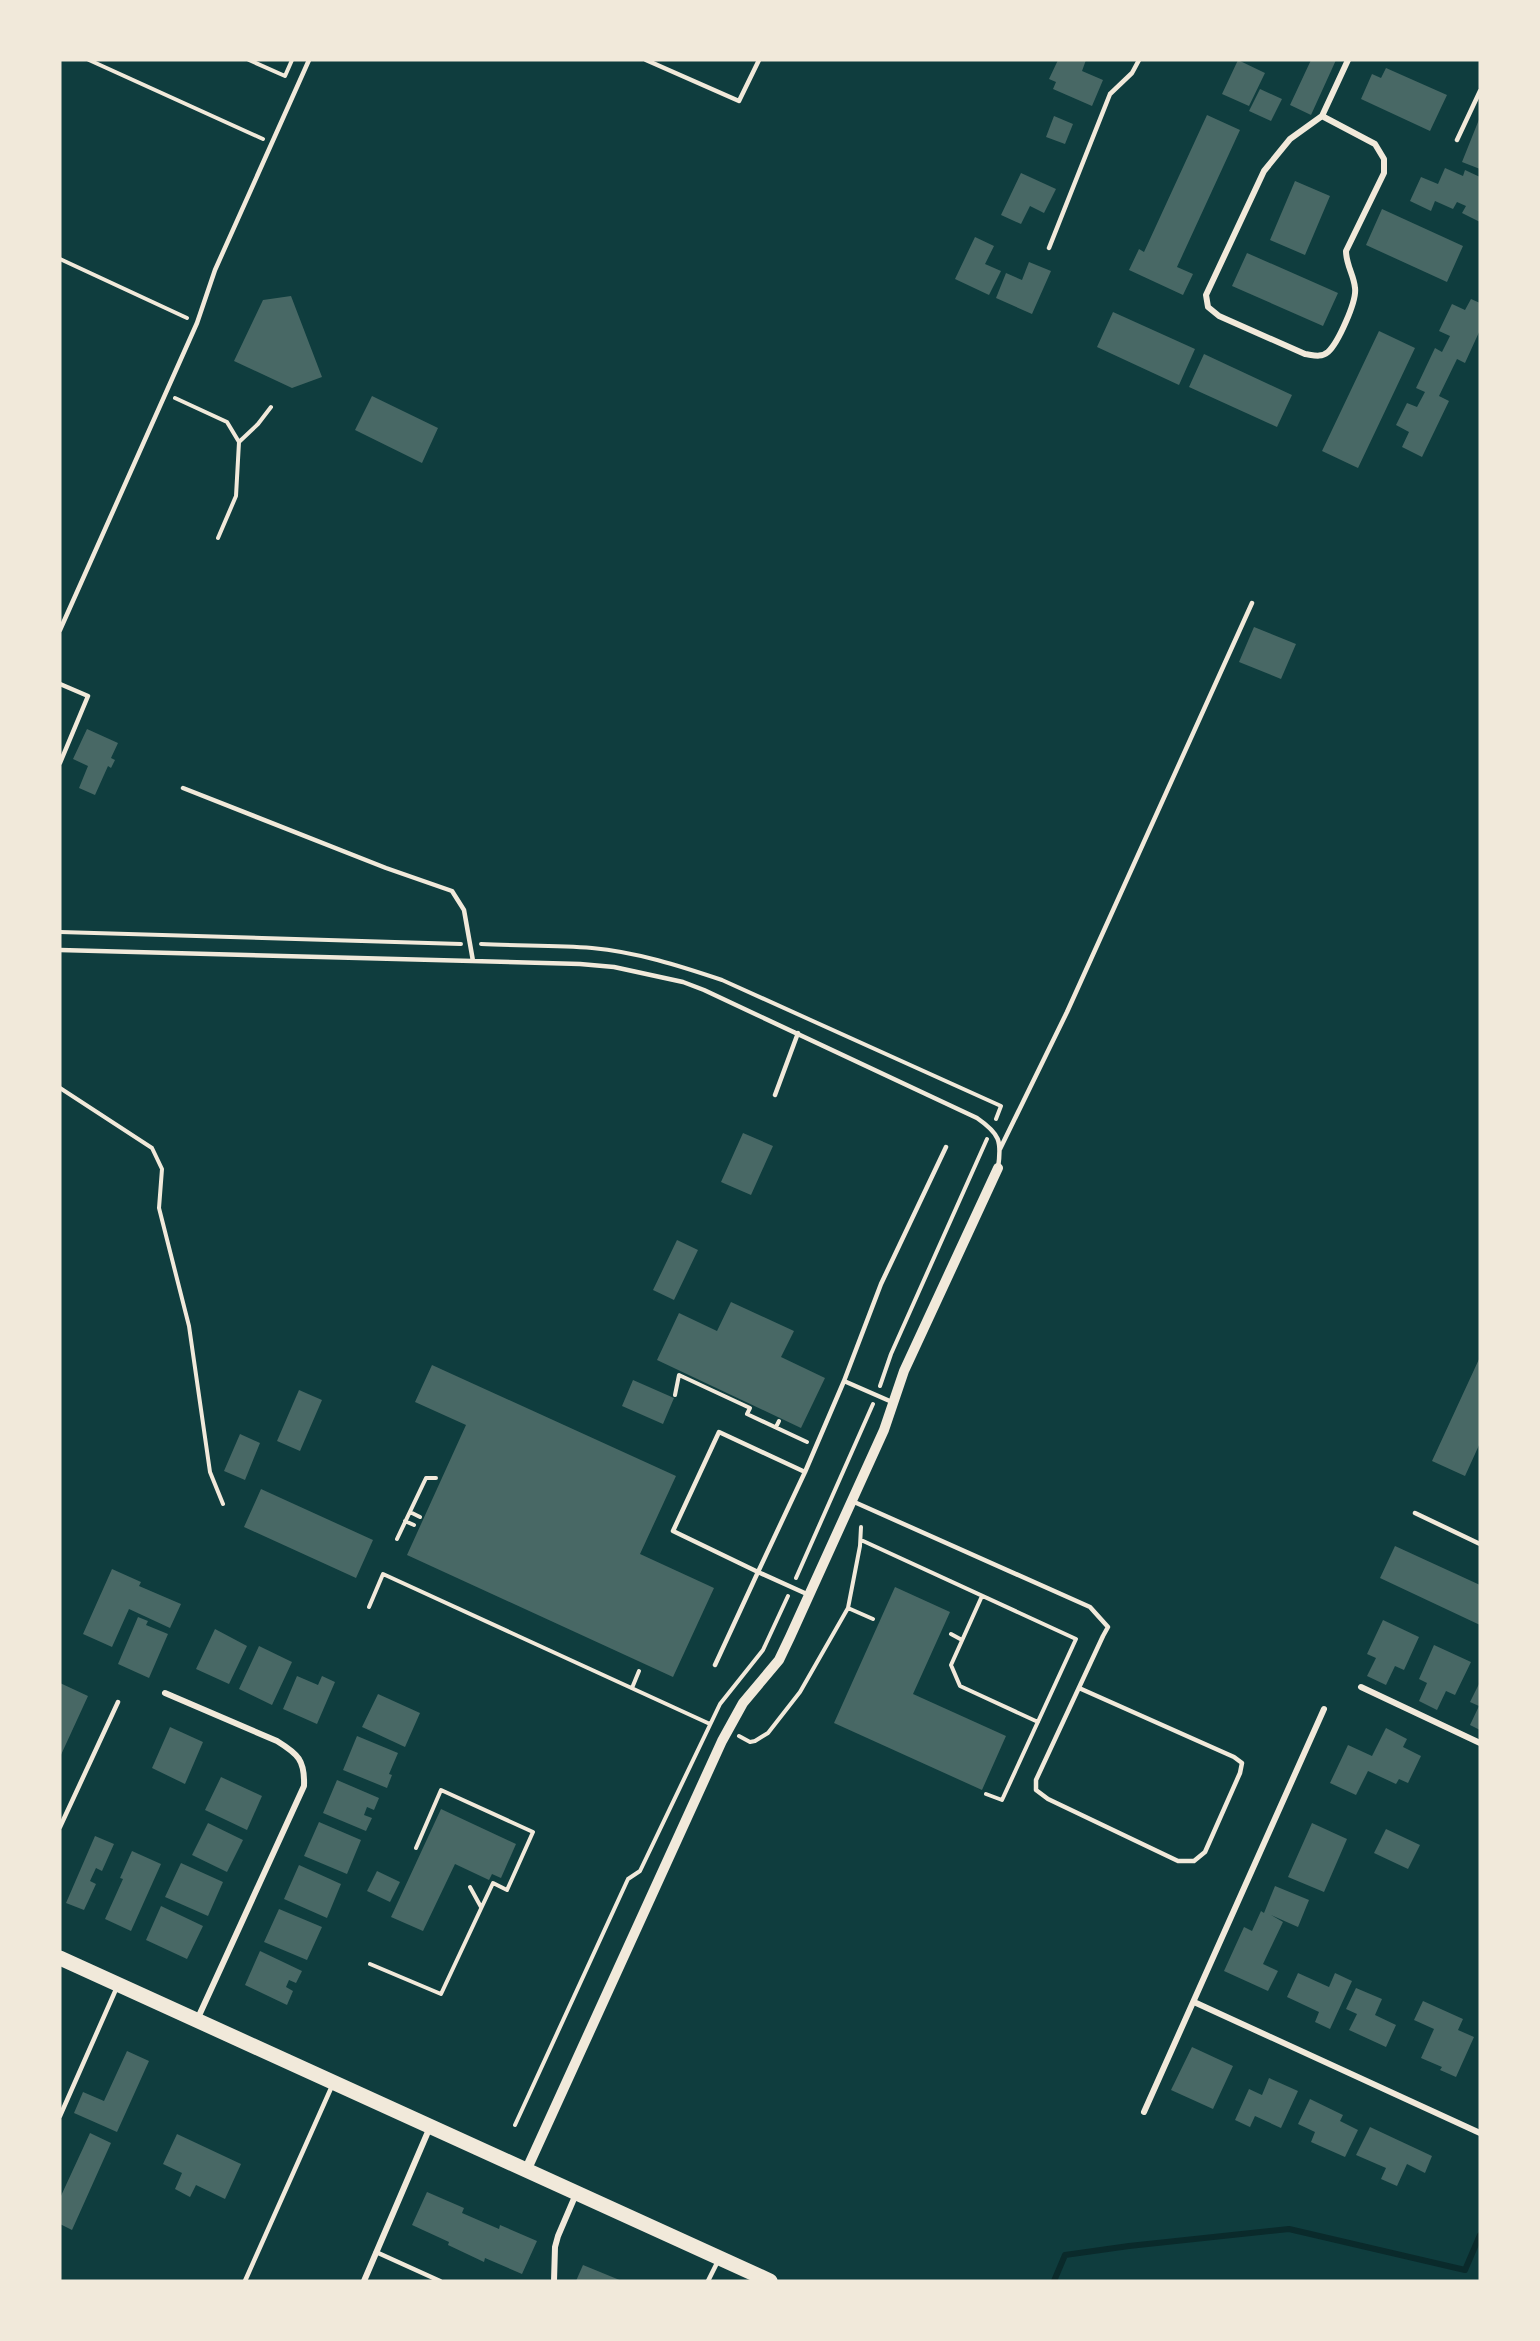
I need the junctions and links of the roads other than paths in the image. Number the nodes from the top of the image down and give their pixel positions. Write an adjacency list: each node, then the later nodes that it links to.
1 (309, 60): 11 (lane)
2 (646, 60): 3 (lane)
3 (759, 60)
4 (1139, 60): 9 (lane)
5 (1348, 60): 7 (street)
6 (1480, 92): 8 (lane)
7 (1322, 116): 7 (street)
8 (1457, 140)
9 (1049, 248)
10 (1252, 603): 20 (lane)
11 (60, 630)
12 (60, 684): 13 (lane)
13 (60, 763)
14 (183, 788): 16 (lane)
15 (60, 950): 16 (lane)
16 (473, 961): 17 (lane)
17 (798, 1033): 18 (lane); 20 (lane)
18 (775, 1095)
19 (946, 1147): 22 (lane)
20 (1000, 1149): 21 (lane)
21 (998, 1168): 23 (street)
22 (844, 1380): 23 (lane); 24 (lane)
23 (892, 1402): 25 (street)
24 (805, 1472): 28 (lane); 28 (lane)
25 (852, 1501): 29 (street); 32 (lane)
26 (1415, 1514): 27 (lane)
27 (1479, 1541)
28 (758, 1572): 29 (lane); 30 (lane)
29 (809, 1595): 47 (street)
30 (715, 1665)
31 (1361, 1687): 36 (street)
32 (1079, 1688): 32 (lane)
33 (165, 1693): 41 (street)
34 (118, 1702): 37 (lane)
35 (1323, 1709): 40 (street)
36 (1480, 1743)
37 (60, 1827)
38 (60, 1958): 39 (main road)
39 (118, 1985): 41 (main road); 44 (lane)
40 (1194, 2002): 43 (street); 46 (street)
41 (197, 2020): 42 (main road)
42 (334, 2083): 45 (main road); 51 (lane)
43 (1144, 2112)
44 (60, 2116)
45 (430, 2127): 47 (main road); 49 (street)
46 (1480, 2133)
47 (526, 2171): 48 (main road)
48 (576, 2194): 50 (main road); 54 (street)
49 (376, 2252): 52 (street); 53 (lane)
50 (720, 2258): 55 (lane); 56 (main road)
51 (245, 2281)
52 (364, 2281)
53 (440, 2281)
54 (554, 2281)
55 (708, 2281)
56 (770, 2281)

